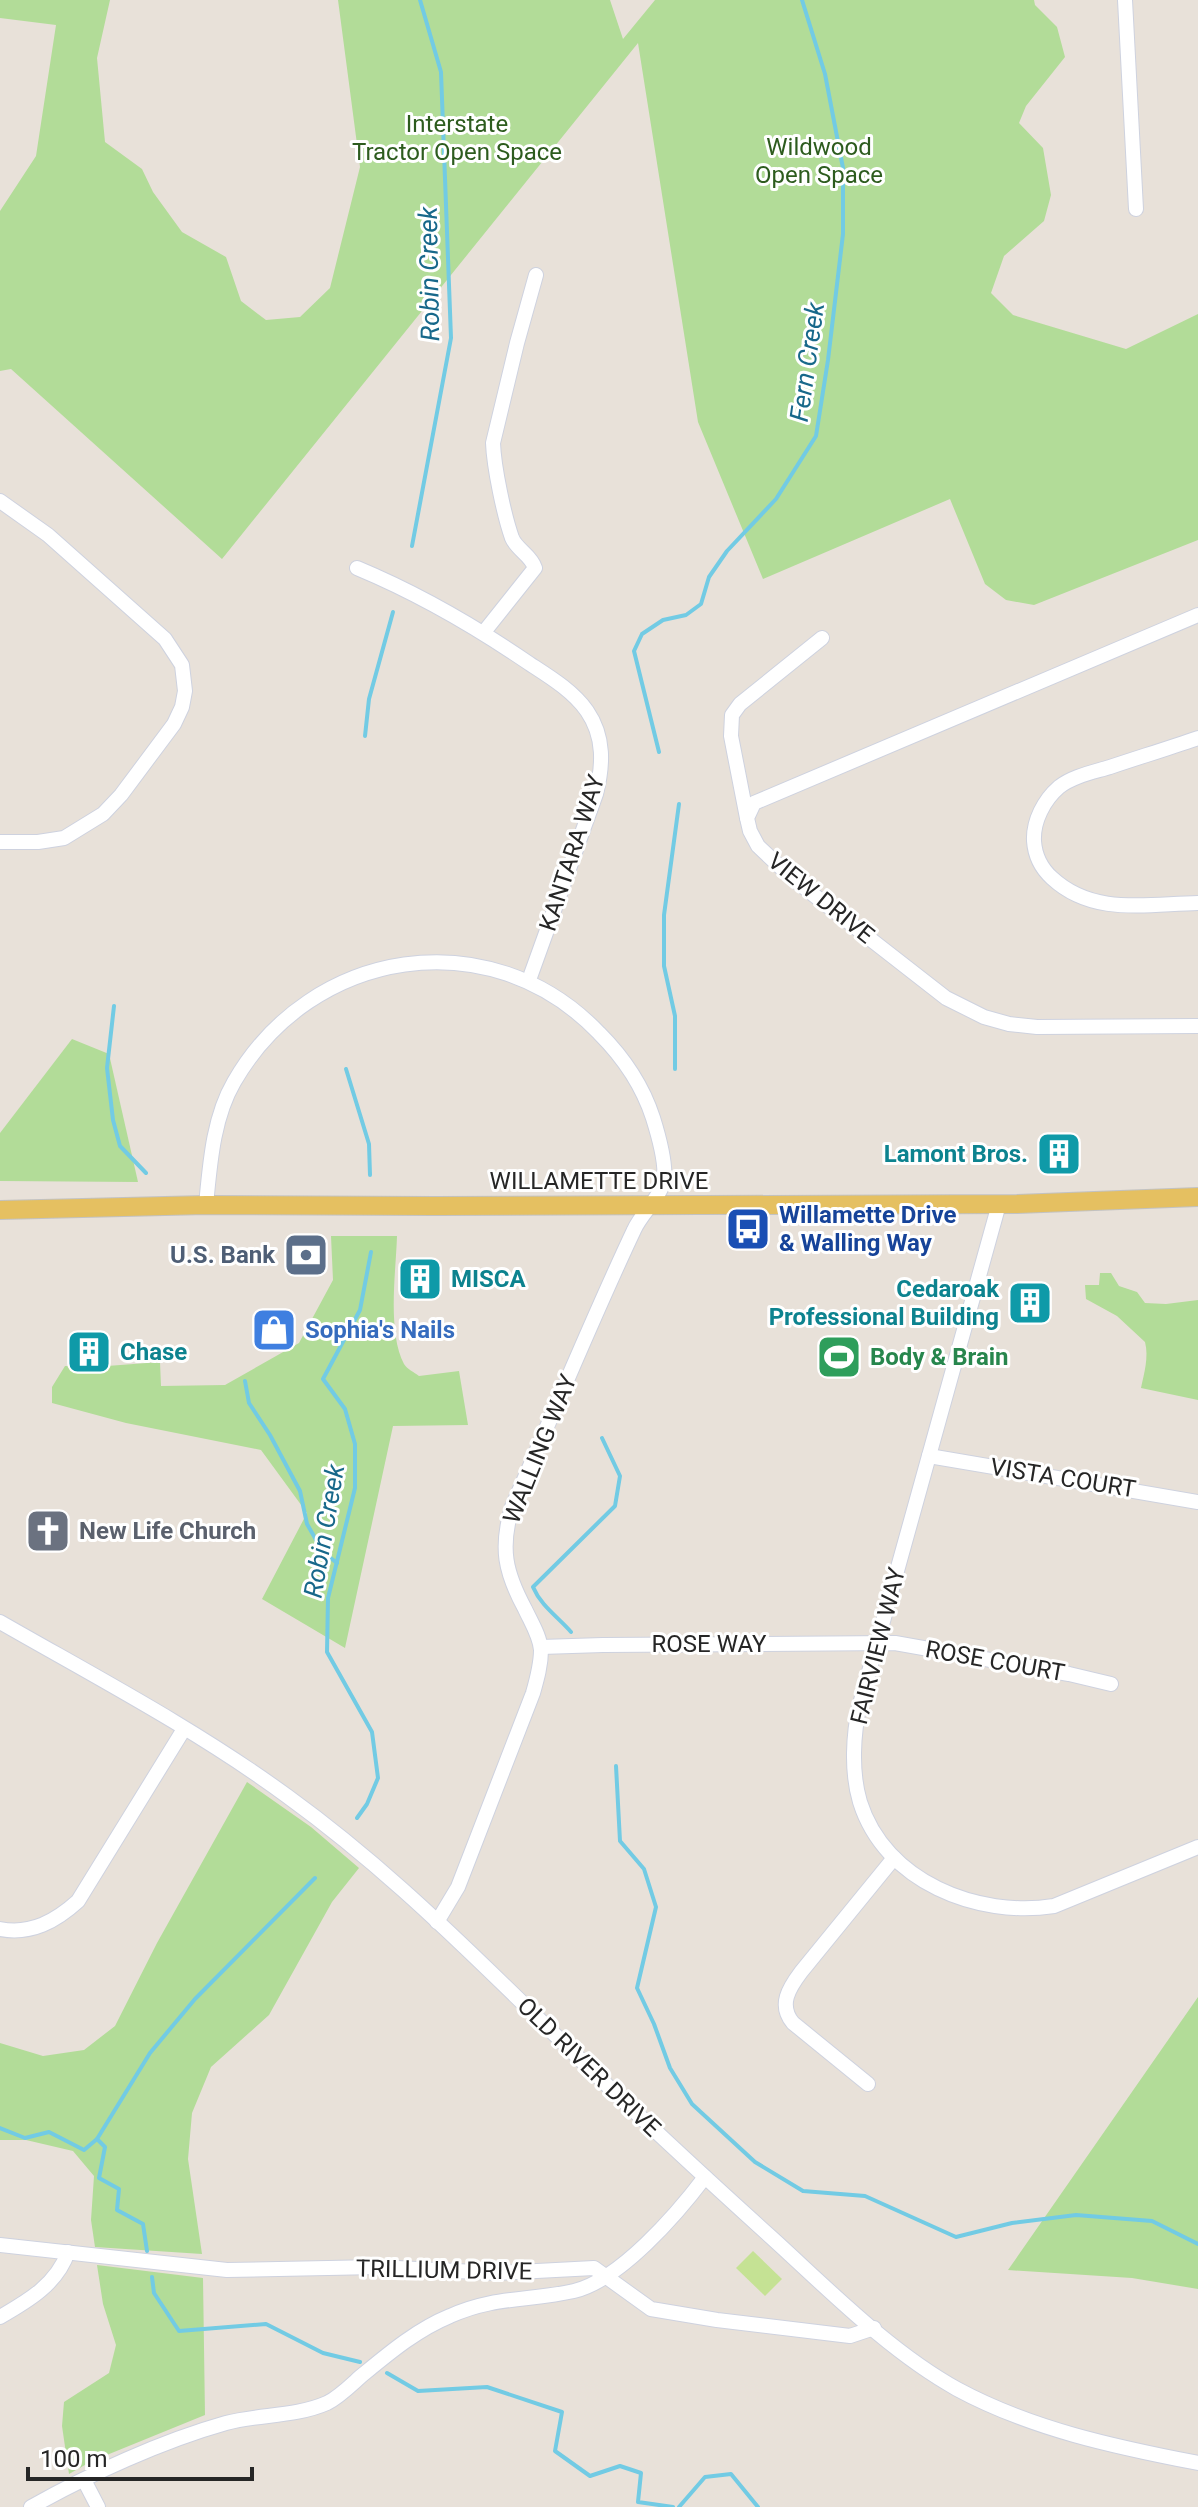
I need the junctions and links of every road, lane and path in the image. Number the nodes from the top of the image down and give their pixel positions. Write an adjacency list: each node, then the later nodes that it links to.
1 (1125, 0): 2 (street)
2 (1136, 209)
3 (536, 275): 7 (street)
4 (0, 501): 11 (street)
5 (357, 568): 7 (street, KANTARA WAY)
6 (1198, 615): 10 (street)
7 (484, 632): 13 (street, KANTARA WAY)
8 (822, 638): 10 (street, VIEW DRIVE)
9 (1198, 738): 12 (street)
10 (747, 818): 14 (street, VIEW DRIVE)
11 (0, 842)
12 (1198, 903)
13 (529, 980): 17 (street, WALLING WAY); 18 (street, WALLING WAY)
14 (1198, 1026)
15 (1198, 1197): 16 (main road, WILLAMETTE DRIVE)
16 (999, 1204): 18 (main road, WILLAMETTE DRIVE); 20 (street, FAIRVIEW WAY)
17 (206, 1205): 18 (main road, WILLAMETTE DRIVE); 19 (main road, WILLAMETTE DRIVE)
18 (649, 1206): 24 (street, WALLING WAY)
19 (0, 1210)
20 (929, 1456): 21 (street, VISTA COURT); 23 (street, FAIRVIEW WAY)
21 (1198, 1502)
22 (0, 1622): 26 (street, OLD RIVER DRIVE)
23 (877, 1644): 24 (street, ROSE WAY); 25 (street, ROSE COURT); 28 (street, FAIRVIEW WAY)
24 (541, 1647): 29 (street)
25 (1111, 1684)
26 (184, 1729): 29 (street, OLD RIVER DRIVE); 30 (street)
27 (1198, 1847): 28 (street, FAIRVIEW WAY)
28 (894, 1858): 31 (street)
29 (437, 1922): 32 (street, OLD RIVER DRIVE)
30 (0, 1929)
31 (868, 2084)
32 (705, 2177): 35 (street); 37 (street, OLD RIVER DRIVE)
33 (0, 2245): 34 (street, TRILLIUM DRIVE)
34 (68, 2252): 35 (street, TRILLIUM DRIVE); 36 (street)
35 (605, 2277): 37 (street, TRILLIUM DRIVE); 39 (street)
36 (0, 2317)
37 (874, 2328): 38 (street, OLD RIVER DRIVE)
38 (1198, 2463)
39 (84, 2480): 40 (street); 41 (street)
40 (31, 2507)
41 (98, 2507)

